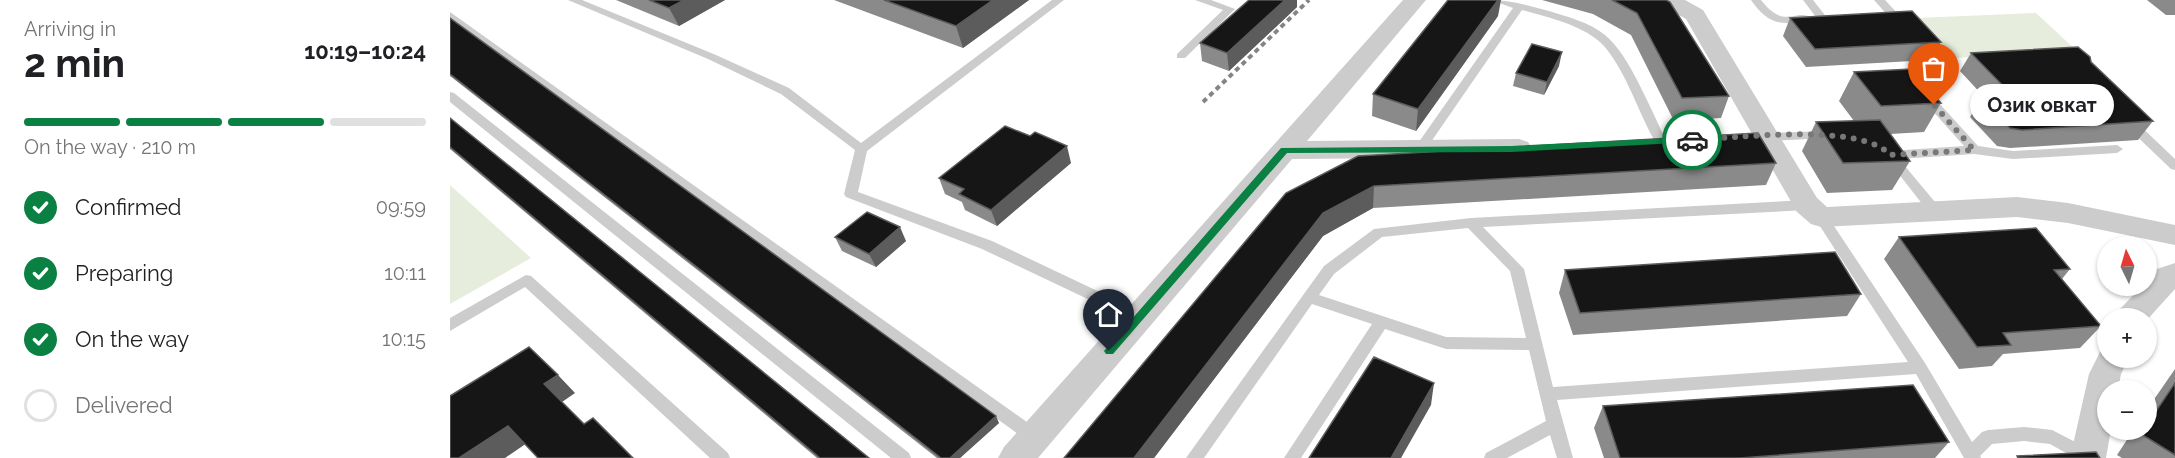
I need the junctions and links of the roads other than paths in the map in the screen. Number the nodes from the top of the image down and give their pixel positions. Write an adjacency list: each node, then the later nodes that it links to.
1 (573, 0): 22 (lane)
2 (1059, 0): 22 (lane)
3 (1200, 0): 13 (lane)
4 (1415, 0): 24 (street)
5 (1496, 0): 10 (lane)
6 (1669, 0): 18 (street)
7 (1756, 0): 8 (lane)
8 (1808, 0)
9 (1879, 0): 12 (lane)
10 (1519, 7): 19 (lane); 23 (lane)
11 (450, 15): 44 (lane)
12 (1882, 16)
13 (1181, 56)
14 (450, 96): 48 (lane)
15 (1934, 105): 25 (lane)
16 (2117, 110): 28 (lane)
17 (1838, 134): 18 (lane)
18 (1756, 137): 29 (street)
19 (1661, 142)
20 (1878, 146): 27 (lane)
21 (1545, 147): 23 (street)
22 (861, 149): 36 (lane)
23 (1420, 149): 24 (street)
24 (1284, 150): 36 (street)
25 (1974, 150): 26 (lane); 27 (lane)
26 (2117, 150)
27 (1890, 155): 30 (lane)
28 (2175, 166)
29 (1814, 211): 30 (street); 31 (lane); 40 (lane)
30 (1935, 211): 32 (street)
31 (1471, 223): 34 (lane); 39 (lane)
32 (2175, 235)
33 (2175, 274): 35 (street)
34 (1310, 298): 37 (lane); 50 (lane)
35 (2140, 308)
36 (1139, 317): 44 (street)
37 (1381, 323): 39 (lane); 51 (lane)
38 (450, 325): 47 (lane)
39 (1535, 344): 42 (lane)
40 (1920, 367): 42 (lane); 45 (lane)
41 (2108, 368): 46 (street)
42 (1546, 394): 43 (lane)
43 (1555, 424): 52 (lane); 53 (lane)
44 (1035, 437): 49 (street)
45 (1972, 456): 46 (lane)
46 (2087, 457)
47 (722, 458)
48 (903, 458)
49 (1016, 458)
50 (1194, 458)
51 (1292, 458)
52 (1492, 458)
53 (1565, 458)

